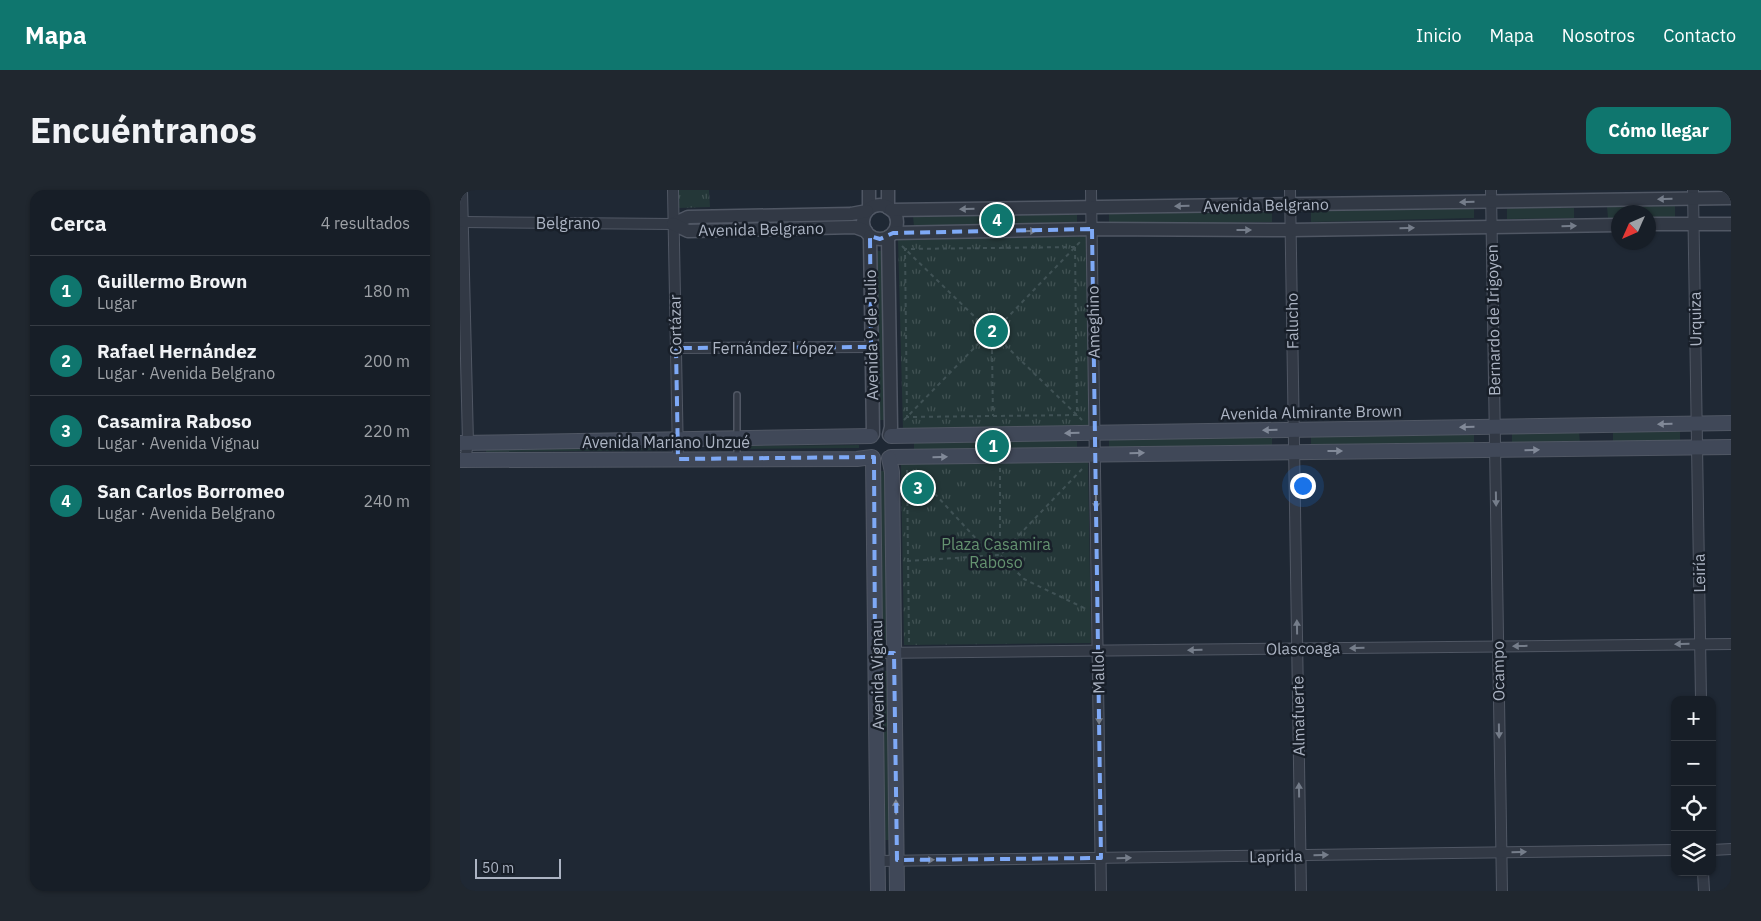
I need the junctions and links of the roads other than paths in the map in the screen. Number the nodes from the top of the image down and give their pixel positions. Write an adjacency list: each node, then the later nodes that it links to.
1 (462, 190): 15 (street)
2 (673, 190): 16 (street, Cortázar)
3 (869, 190): 13 (street)
4 (888, 190): 12 (street)
5 (1091, 190): 11 (street, Ameghino)
6 (1290, 190): 10 (street, Falucho)
7 (1693, 194): 8 (street, Avenida Belgrano, one-way to 8); 9 (street, Avenida Belgrano); 18 (street, Urquiza)
8 (1491, 196): 10 (street, Avenida Belgrano, one-way to 10); 21 (street, Bernardo de Irigoyen)
9 (1731, 198)
10 (1290, 204): 11 (street, Avenida Belgrano, one-way to 11); 24 (street, Falucho)
11 (1092, 207): 12 (street, Avenida Belgrano, one-way to 12); 23 (street, Ameghino)
12 (890, 209): 13 (street); 26 (street)
13 (868, 210): 14 (street, Avenida Belgrano); 25 (street)
14 (774, 216): 16 (street, Avenida Belgrano); 22 (street)
15 (463, 222): 16 (street, Belgrano); 39 (street)
16 (673, 224): 22 (street, Avenida Belgrano); 28 (street, Cortázar)
17 (1656, 224): 18 (street)
18 (1694, 224): 19 (street); 31 (street, Urquiza)
19 (1731, 224)
20 (1611, 225): 21 (street, Avenida Belgrano, one-way to 20)
21 (1491, 227): 24 (street, Avenida Belgrano, one-way to 21); 32 (street, Bernardo de Irigoyen)
22 (774, 229): 25 (street, Avenida Belgrano)
23 (1092, 230): 24 (street, Avenida Belgrano, one-way to 24); 26 (street, Avenida Belgrano, one-way to 23); 34 (street, Ameghino)
24 (1290, 230): 33 (street, Falucho)
25 (868, 234): 26 (street); 27 (street, Avenida 9 de Julio)
26 (891, 235): 36 (street, Avenida 9 de Julio)
27 (871, 347): 28 (street, Fernández López); 35 (street, Avenida 9 de Julio)
28 (676, 348): 38 (street, Cortázar)
29 (737, 395): 37 (lane)
30 (1731, 423): 31 (main road, Avenida Almirante Brown)
31 (1697, 424): 32 (main road, Avenida Almirante Brown, one-way to 32); 40 (street, Urquiza)
32 (1494, 427): 33 (main road, Avenida Almirante Brown, one-way to 33); 42 (street, Bernardo de Irigoyen)
33 (1293, 430): 34 (main road, Avenida Almirante Brown, one-way to 34); 43 (street, Falucho)
34 (1095, 433): 36 (main road, Avenida Almirante Brown, one-way to 36); 44 (street, Ameghino)
35 (872, 435): 36 (main road); 37 (main road, Avenida Mariano Unzué); 46 (main road)
36 (890, 435): 45 (main road)
37 (737, 438): 38 (main road, Avenida Mariano Unzué); 47 (lane)
38 (678, 439): 39 (main road, Avenida Mariano Unzué); 49 (street, Cortázar)
39 (464, 443): 48 (street)
40 (1697, 447): 41 (main road); 42 (main road, one-way to 40); 50 (street, Leiría)
41 (1731, 447)
42 (1495, 450): 43 (main road, one-way to 42); 52 (street, Ocampo, one-way to 52)
43 (1294, 452): 44 (main road, one-way to 43); 53 (street, Almafuerte, one-way to 43)
44 (1095, 454): 45 (main road, one-way to 44); 54 (street, Mallol, one-way to 54)
45 (890, 457): 46 (main road); 56 (main road, Avenida Vignau)
46 (872, 458): 47 (main road, Avenida Mariano Unzué); 55 (main road, Avenida Vignau)
47 (737, 459): 49 (main road, Avenida Mariano Unzué)
48 (463, 460): 49 (main road, Avenida Mariano Unzué)
49 (678, 460)
50 (1700, 644): 51 (street, Olascoaga); 52 (street, Olascoaga, one-way to 52); 57 (street, Leiría)
51 (1731, 644)
52 (1498, 646): 53 (street, Olascoaga, one-way to 53); 61 (street, Ocampo, one-way to 61)
53 (1297, 648): 54 (street, Olascoaga, one-way to 54); 62 (street, Almafuerte, one-way to 53)
54 (1098, 651): 56 (street, Olascoaga); 63 (street, Mallol, one-way to 63)
55 (875, 653): 56 (street, Olascoaga); 65 (main road, Avenida Vignau)
56 (894, 653): 64 (main road, Avenida Vignau, one-way to 56)
57 (1701, 696)
58 (1671, 850): 61 (street, Laprida, one-way to 58)
59 (1716, 850): 60 (street)
60 (1731, 850)
61 (1501, 852): 62 (street, Laprida, one-way to 61); 71 (street, Ocampo)
62 (1300, 855): 63 (street, Laprida, one-way to 62); 70 (street, Almafuerte)
63 (1101, 858): 64 (street, Laprida, one-way to 63); 69 (street, Mallol)
64 (897, 860): 65 (street, Laprida); 68 (main road, Avenida Vignau)
65 (878, 861): 67 (main road, Avenida Vignau)
66 (1703, 876): 72 (street)
67 (878, 891)
68 (897, 891)
69 (1102, 891)
70 (1301, 891)
71 (1502, 891)
72 (1704, 891)

